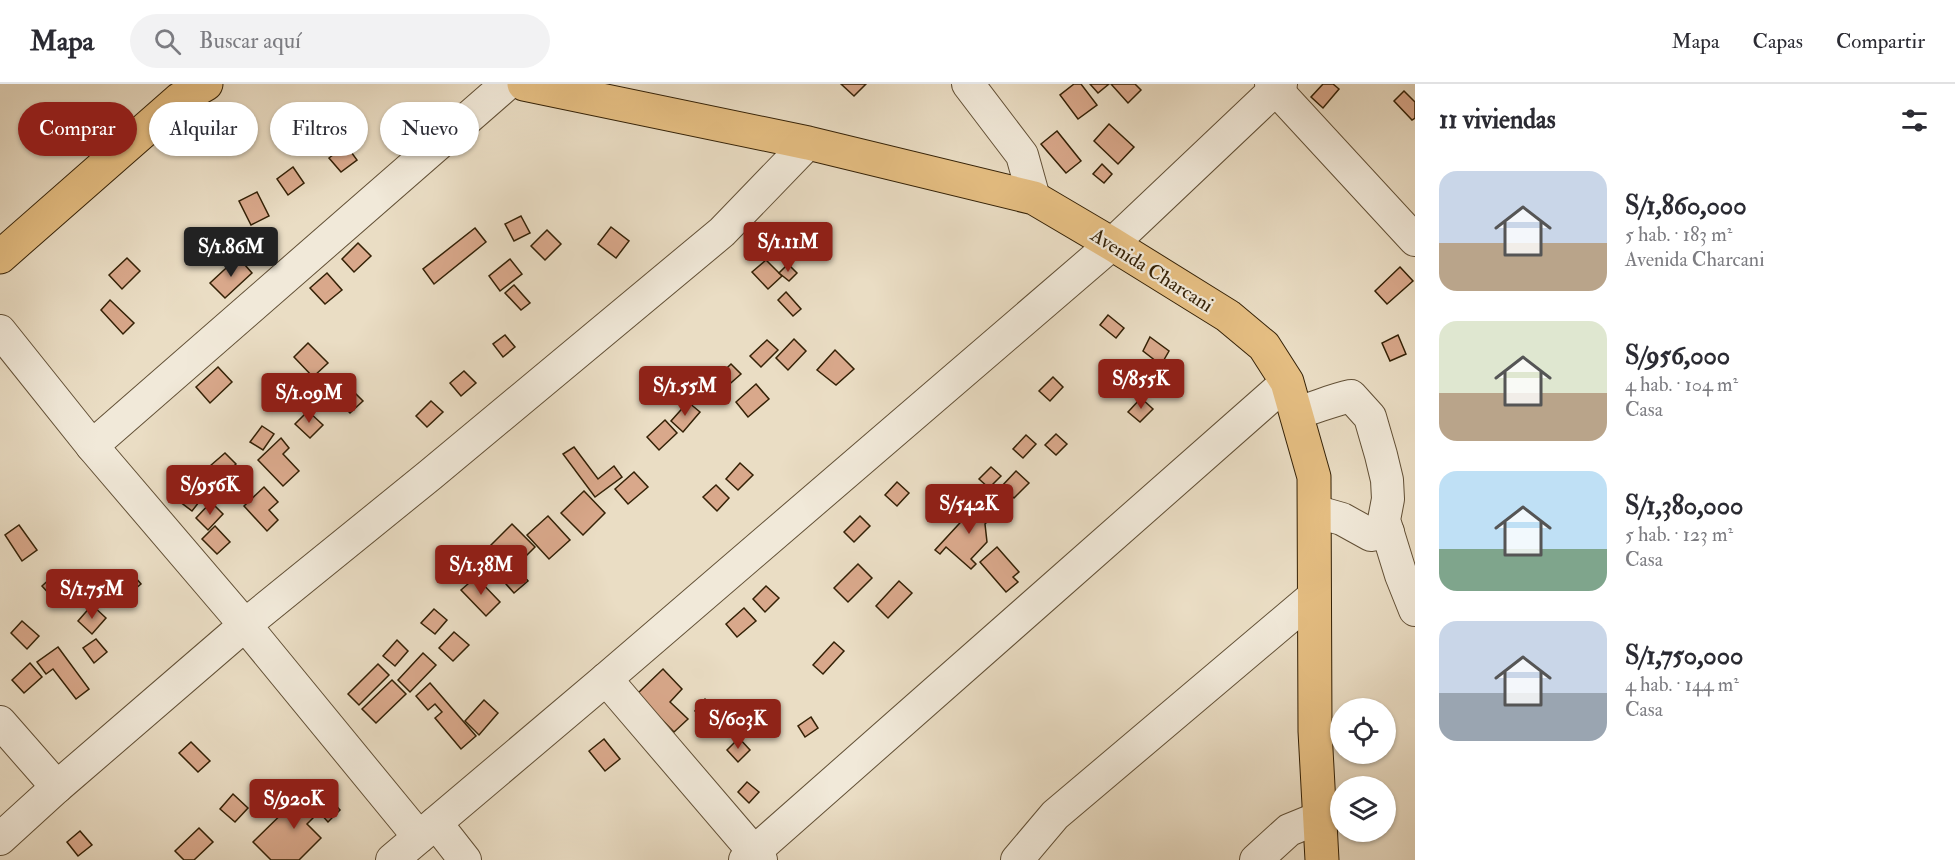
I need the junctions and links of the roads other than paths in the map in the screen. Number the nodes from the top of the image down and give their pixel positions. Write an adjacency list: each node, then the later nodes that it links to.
1 (206, 84): 10 (main road)
2 (507, 84): 13 (street)
3 (524, 84): 6 (main road, Avenida Charcani)
4 (968, 84): 7 (street)
5 (1276, 86): 8 (street); 9 (street)
6 (808, 143): 7 (main road, Avenida Charcani); 18 (street)
7 (1034, 198): 9 (main road, Avenida Charcani)
8 (1415, 240)
9 (1112, 244): 12 (main road, Avenida Charcani); 19 (street)
10 (0, 257)
11 (0, 331): 13 (street)
12 (1292, 398): 14 (main road, Avenida Charcani); 15 (street); 25 (street)
13 (92, 446): 18 (street)
14 (1314, 511): 15 (street); 16 (main road, Avenida Charcani)
15 (1388, 532): 17 (street)
16 (1314, 596): 22 (main road, Avenida Charcani); 28 (street)
17 (1415, 610)
18 (245, 625): 21 (street); 23 (street)
19 (606, 679): 23 (street); 25 (street)
20 (0, 722): 21 (street)
21 (57, 788): 24 (street)
22 (1321, 817): 29 (street); 30 (main road, Avenida Charcani)
23 (427, 830): 26 (street); 27 (street)
24 (0, 839)
25 (753, 857)
26 (392, 860)
27 (465, 860)
28 (1017, 860)
29 (1256, 860)
30 (1322, 860)

